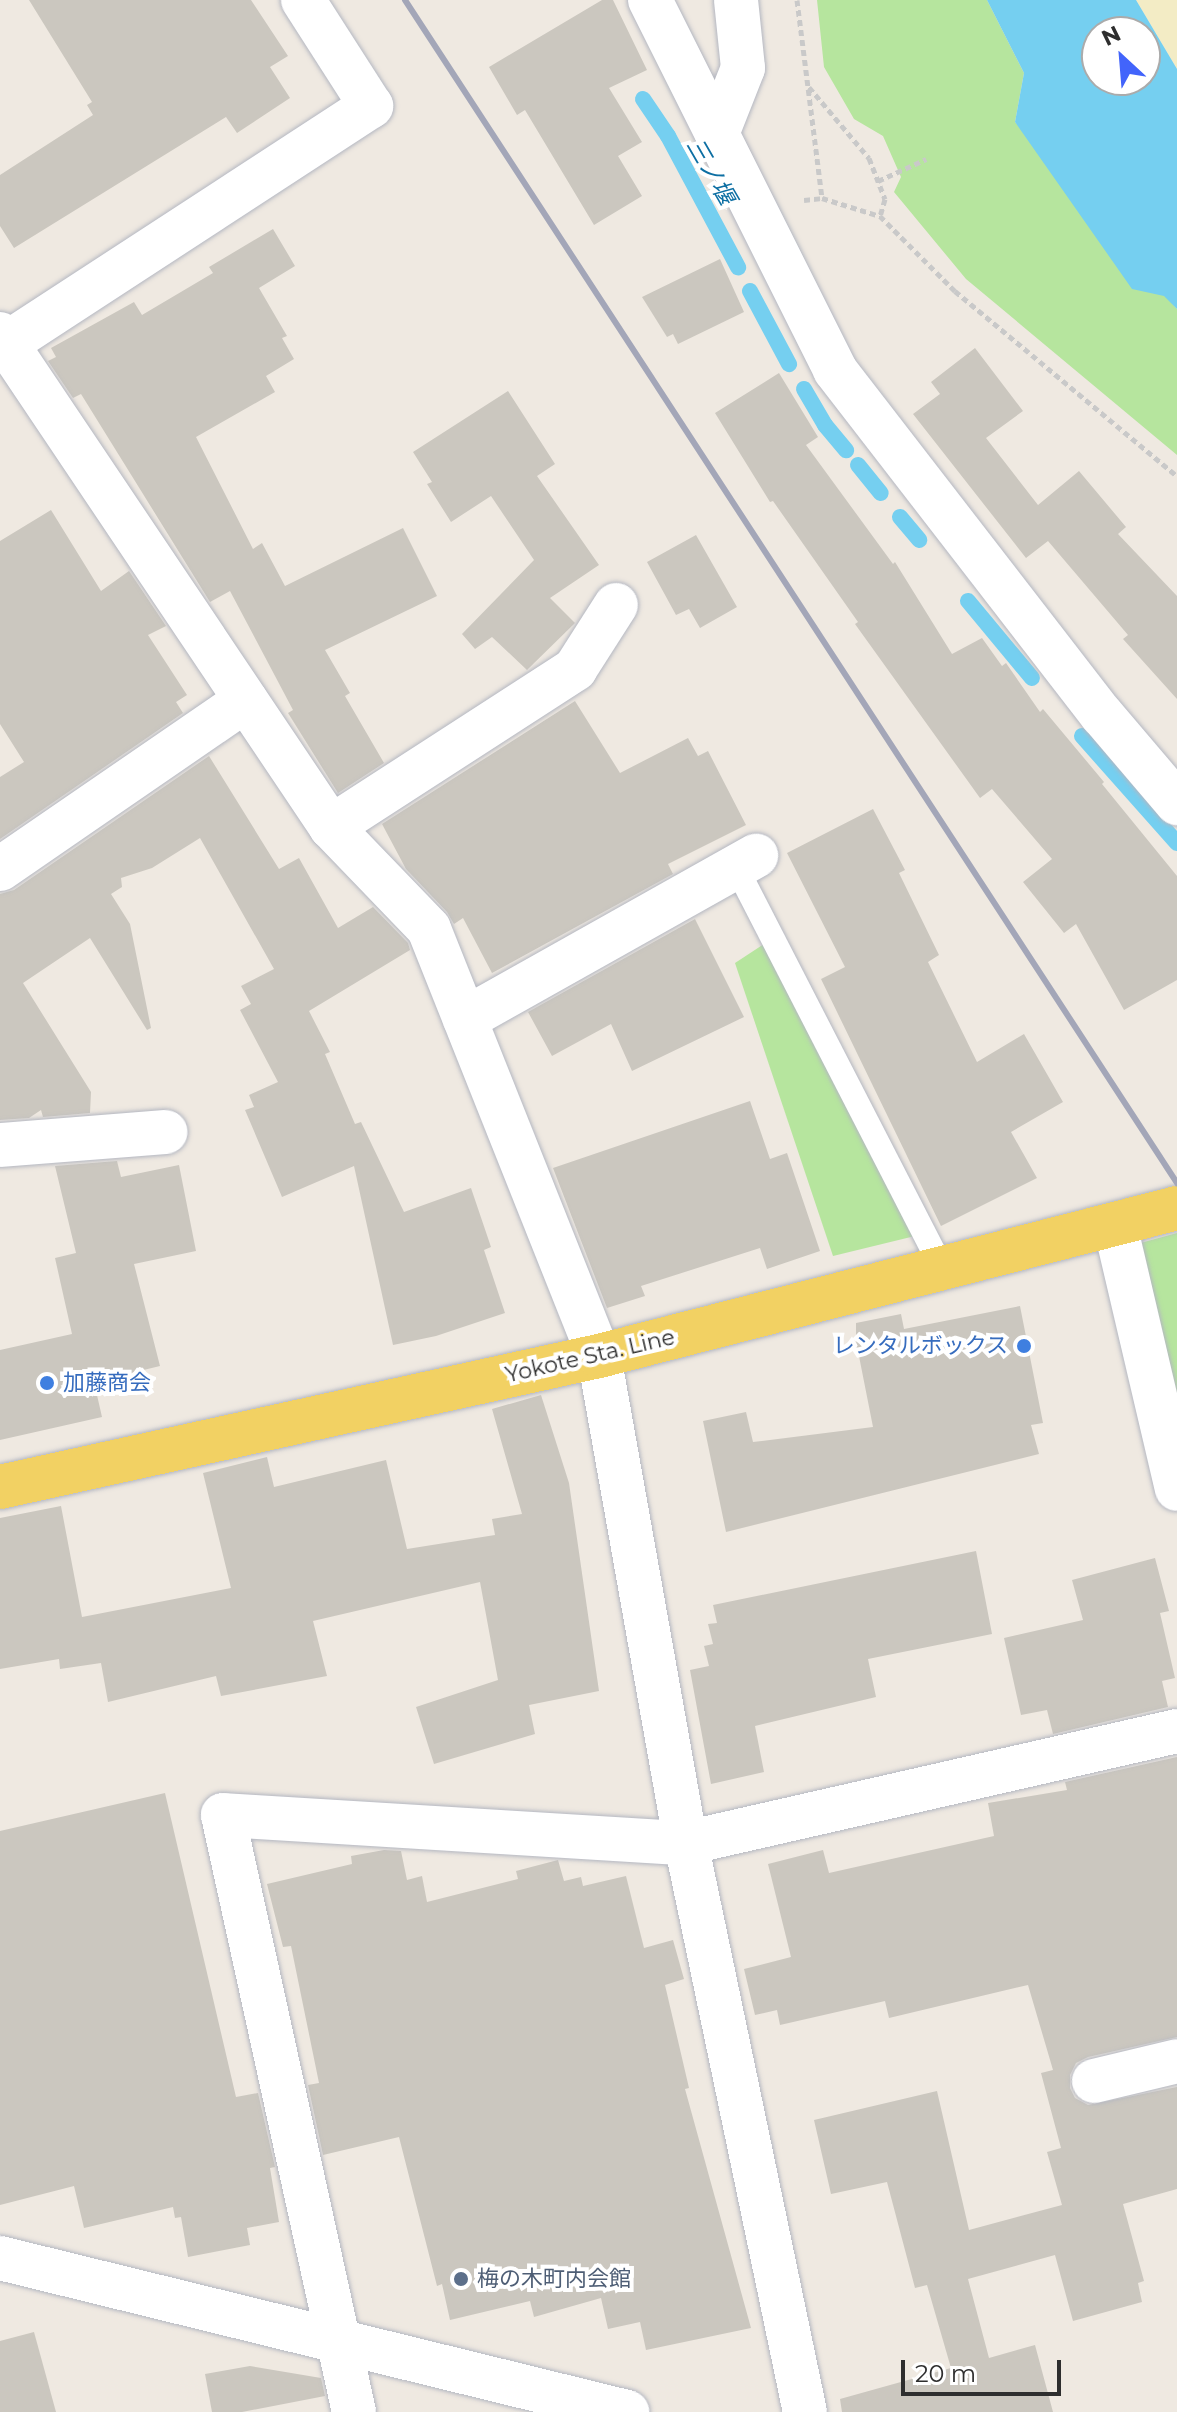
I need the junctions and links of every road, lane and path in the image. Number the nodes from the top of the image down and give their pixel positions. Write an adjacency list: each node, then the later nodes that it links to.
1 (303, 0): 12 (street)
2 (650, 0): 6 (street)
3 (736, 0): 6 (street)
4 (797, 0): 5 (path)
5 (808, 87): 8 (path); 9 (path)
6 (717, 134): 10 (street)
7 (926, 159): 8 (path)
8 (878, 181): 11 (path)
9 (822, 198): 10 (path); 11 (path)
10 (751, 206): 16 (street)
11 (880, 216): 13 (path)
12 (3, 339): 15 (street)
13 (1177, 476)
14 (616, 605): 17 (street)
15 (246, 700): 17 (street); 19 (street)
16 (1177, 803)
17 (331, 827): 20 (street)
18 (746, 861): 20 (street); 25 (lane)
19 (0, 869)
20 (465, 1019): 26 (street)
21 (165, 1132): 22 (street)
22 (0, 1145)
23 (1177, 1208): 24 (main road, Yokote Sta. Line)
24 (1115, 1225): 25 (main road, Yokote Sta. Line); 28 (street)
25 (943, 1269): 26 (main road, Yokote Sta. Line)
26 (599, 1356): 27 (main road, Yokote Sta. Line); 30 (street)
27 (0, 1487)
28 (1177, 1489)
29 (1177, 1731): 30 (street)
30 (686, 1843): 34 (street); 37 (street)
31 (1177, 2061): 32 (street)
32 (1094, 2081)
33 (0, 2258): 34 (street)
34 (337, 2342): 35 (street); 36 (street)
35 (354, 2412)
36 (627, 2412)
37 (805, 2412)

